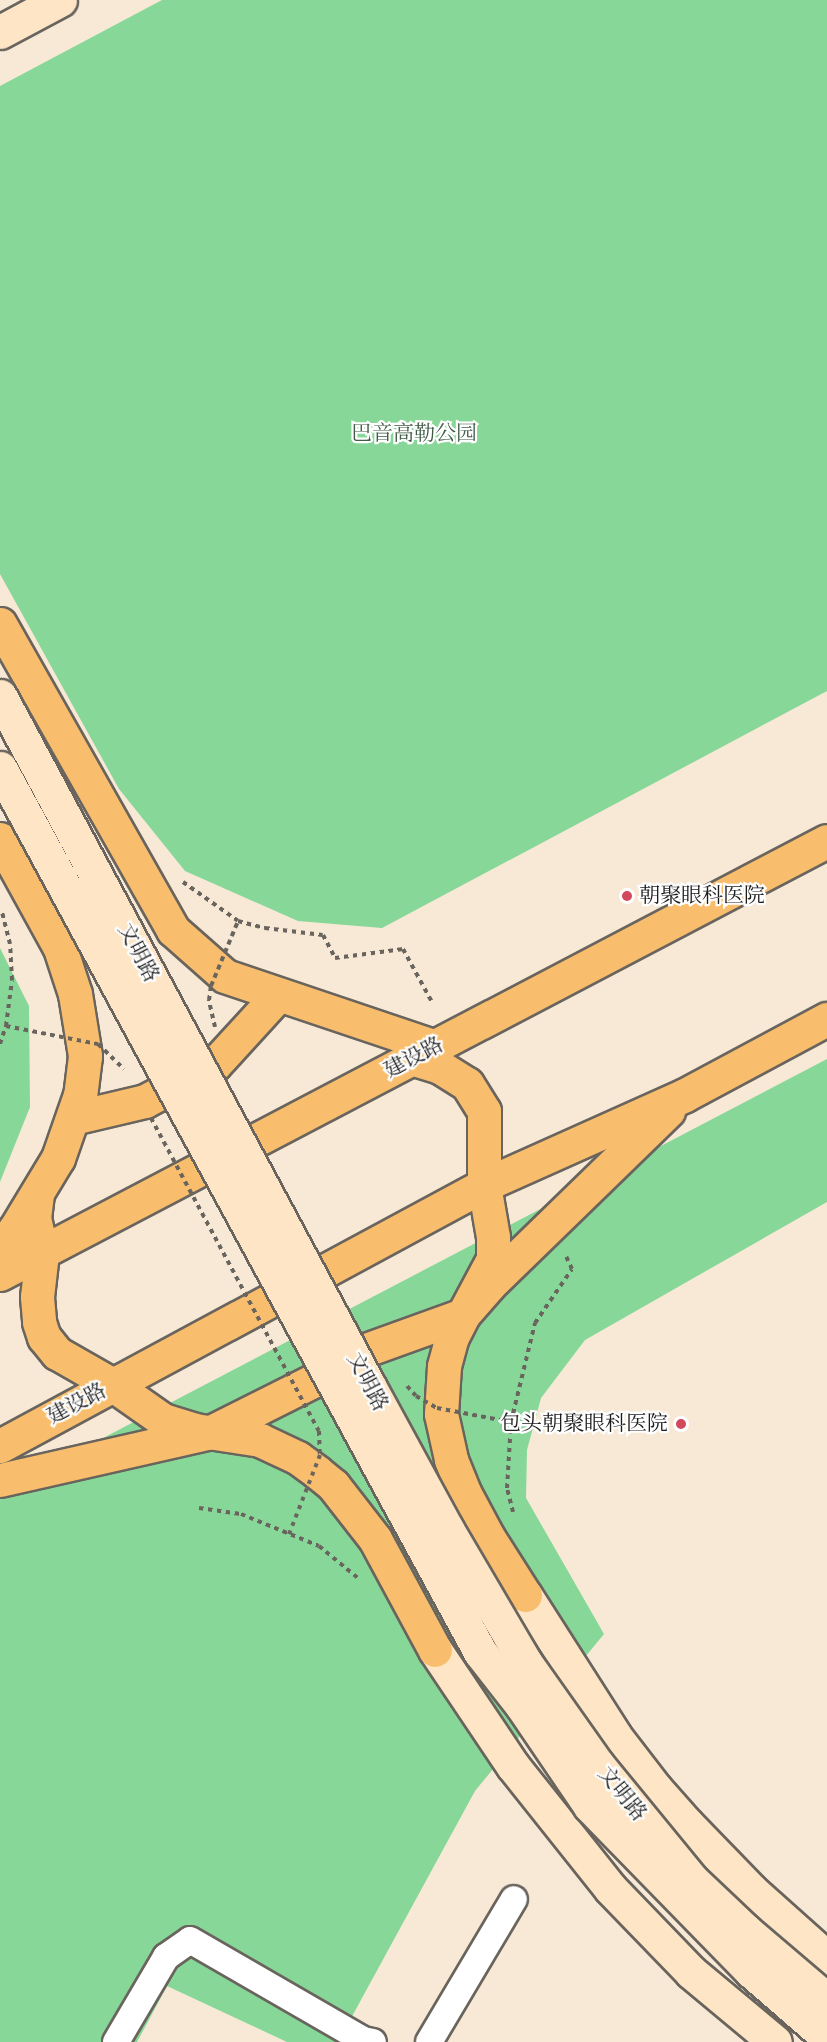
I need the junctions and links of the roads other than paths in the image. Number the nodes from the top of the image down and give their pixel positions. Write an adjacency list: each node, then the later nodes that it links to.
1 (60, 0): 2 (main road)
2 (0, 32)
3 (0, 624): 8 (main road)
4 (0, 696): 25 (main road, 文明路, bridge)
5 (0, 768): 26 (main road, 文明路, bridge)
6 (0, 839): 12 (main road)
7 (827, 841): 10 (main road, 建设路)
8 (278, 995): 10 (main road); 12 (main road)
9 (827, 1019): 11 (main road, 建设路)
10 (424, 1053): 13 (main road); 16 (main road, 建设路)
11 (685, 1095): 13 (main road, 建设路); 18 (main road)
12 (73, 1118): 14 (main road)
13 (484, 1185): 18 (main road); 19 (main road, 建设路)
14 (37, 1194): 15 (main road); 16 (main road)
15 (0, 1248)
16 (42, 1253): 17 (main road, 建设路); 19 (main road)
17 (0, 1274)
18 (463, 1315): 20 (main road); 24 (main road, 文明路)
19 (113, 1384): 20 (main road); 21 (main road, 建设路)
20 (211, 1432): 22 (main road); 30 (main road)
21 (0, 1446)
22 (0, 1480)
23 (514, 1899): 29 (street)
24 (827, 1958)
25 (827, 2000)
26 (827, 2037)
27 (366, 2041): 28 (street)
28 (116, 2042)
29 (429, 2042)
30 (775, 2042)

